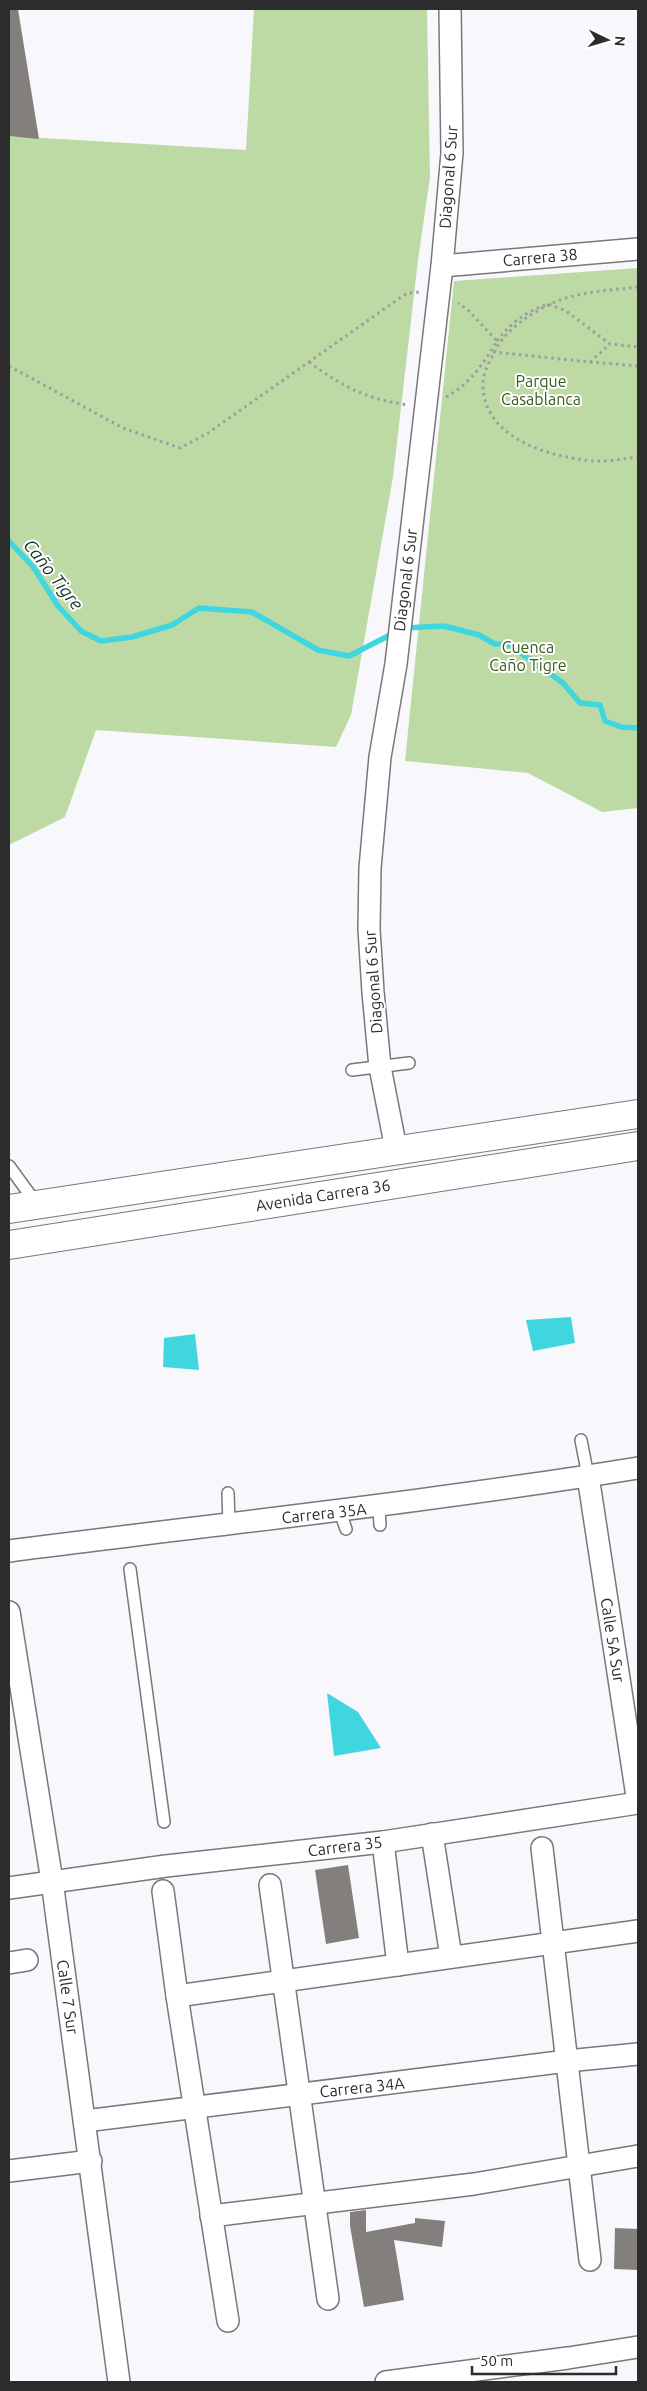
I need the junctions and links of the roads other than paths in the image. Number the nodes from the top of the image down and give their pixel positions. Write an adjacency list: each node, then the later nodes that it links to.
1 (450, 9): 3 (street, Diagonal 6 Sur)
2 (638, 249): 3 (street, Carrera 38)
3 (442, 266): 5 (street, Diagonal 6 Sur)
4 (409, 1063): 5 (lane)
5 (380, 1067): 6 (lane); 9 (street, Diagonal 6 Sur)
6 (352, 1070)
7 (638, 1114): 9 (main road, Avenida Carrera 36)
8 (638, 1146): 13 (main road, Avenida Carrera 36)
9 (396, 1150): 11 (main road, Avenida Carrera 36)
10 (9, 1166): 11 (lane)
11 (37, 1205): 12 (main road, Avenida Carrera 36)
12 (9, 1209)
13 (9, 1245)
14 (581, 1440): 16 (lane)
15 (638, 1468): 16 (street, Carrera 35A)
16 (588, 1476): 18 (street, Carrera 35A); 22 (street, Calle 5A Sur)
17 (228, 1493): 18 (lane)
18 (229, 1523): 19 (street, Carrera 35A)
19 (9, 1551)
20 (130, 1570): 23 (lane)
21 (9, 1616): 27 (street, Calle 7 Sur)
22 (638, 1803): 24 (street, Carrera 35)
23 (164, 1822)
24 (432, 1834): 25 (street, Carrera 35); 33 (street)
25 (382, 1842): 27 (street, Carrera 35); 34 (street)
26 (542, 1848): 32 (street)
27 (52, 1881): 29 (street, Carrera 35); 41 (street, Calle 7 Sur)
28 (270, 1885): 35 (street)
29 (9, 1888)
30 (163, 1891): 36 (street)
31 (638, 1931): 32 (street)
32 (553, 1944): 33 (street); 38 (street)
33 (451, 1957): 34 (street)
34 (398, 1965): 35 (street)
35 (283, 1980): 36 (street); 39 (street)
36 (177, 1996): 40 (street)
37 (638, 2054): 38 (street, Carrera 34A)
38 (567, 2061): 39 (street, Carrera 34A); 44 (street)
39 (301, 2094): 40 (street, Carrera 34A); 46 (street)
40 (194, 2106): 41 (street, Carrera 34A); 47 (street)
41 (85, 2121): 43 (street, Calle 7 Sur)
42 (638, 2156): 44 (street)
43 (91, 2161): 45 (street); 52 (street, Calle 7 Sur)
44 (580, 2166): 46 (street); 48 (street)
45 (9, 2171)
46 (315, 2203): 47 (street); 49 (street)
47 (211, 2216): 50 (street)
48 (590, 2260)
49 (328, 2299)
50 (228, 2321)
51 (638, 2347): 53 (street)
52 (119, 2382)
53 (386, 2382)

